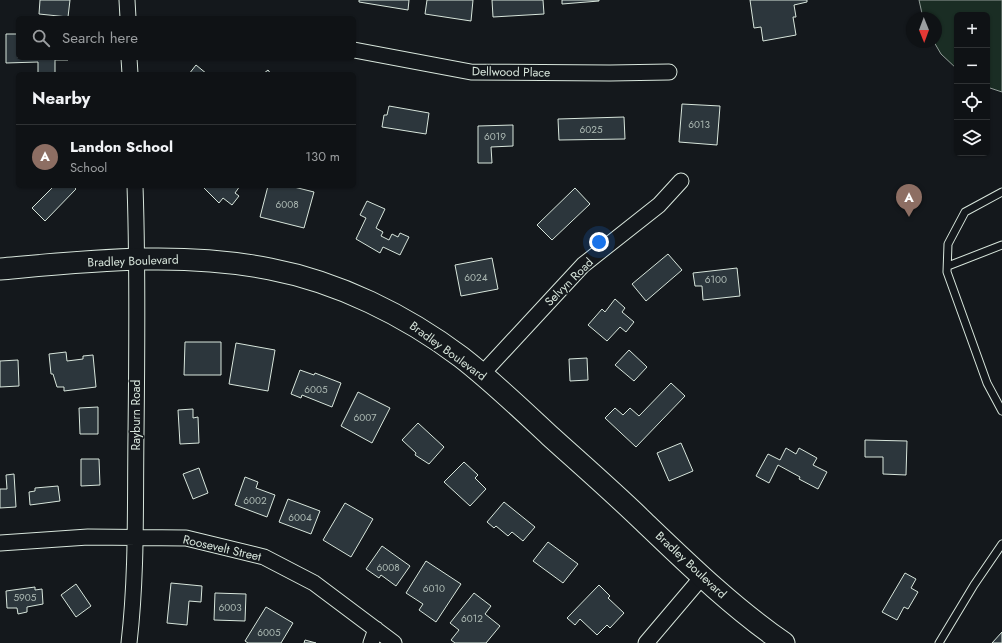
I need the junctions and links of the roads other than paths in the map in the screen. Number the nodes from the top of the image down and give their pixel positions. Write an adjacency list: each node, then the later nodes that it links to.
1 (127, 0): 2 (street)
2 (128, 16)
3 (356, 50): 6 (street, Dellwood Place)
4 (129, 60): 5 (street)
5 (130, 72)
6 (669, 72)
7 (681, 182): 14 (street, Selvyn Road)
8 (135, 188): 11 (street, Rayburn Road)
9 (1002, 192): 12 (lane)
10 (1002, 245): 12 (lane)
11 (137, 258): 13 (main road, Bradley Boulevard); 14 (main road, Bradley Boulevard); 16 (street, Rayburn Road)
12 (948, 266): 15 (lane)
13 (0, 269)
14 (482, 374): 19 (main road, Bradley Boulevard)
15 (1002, 411)
16 (135, 538): 17 (street, Roosevelt Street); 20 (street, Roosevelt Street); 21 (street, Rayburn Road)
17 (0, 543)
18 (1002, 544): 25 (lane)
19 (702, 577): 23 (street); 24 (main road, Bradley Boulevard)
20 (374, 636): 22 (street, Roosevelt Street)
21 (129, 643)
22 (394, 643)
23 (646, 643)
24 (784, 643)
25 (939, 643)

